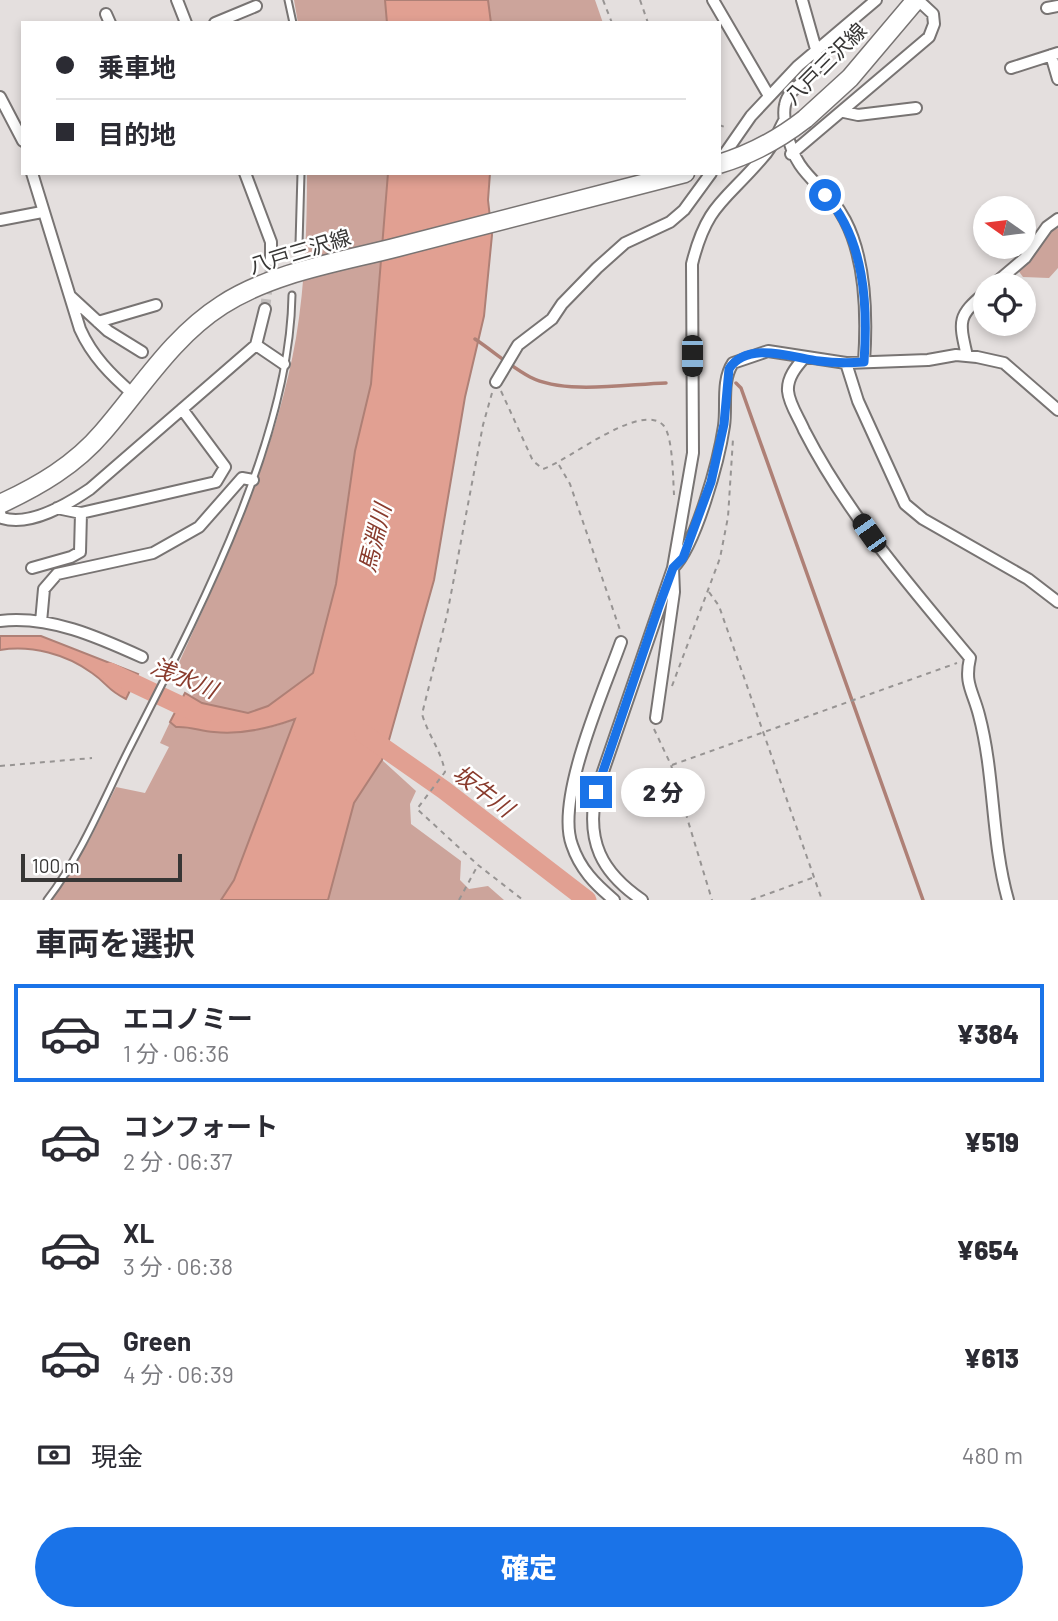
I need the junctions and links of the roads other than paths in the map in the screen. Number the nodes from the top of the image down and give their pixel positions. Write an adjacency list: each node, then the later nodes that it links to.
1 (177, 0): 8 (street)
2 (288, 0): 10 (lane)
3 (713, 0): 15 (street)
4 (802, 0): 11 (street)
5 (876, 0): 11 (street)
6 (917, 0): 18 (street); 23 (main road, 八戸三沢線, bridge)
7 (256, 6): 9 (street)
8 (186, 21)
9 (220, 21)
10 (293, 21)
11 (817, 47): 15 (street); 19 (street)
12 (1055, 54): 13 (street); 14 (street)
13 (1011, 68)
14 (1058, 79)
15 (769, 96): 22 (street)
16 (0, 97): 20 (street)
17 (916, 108): 18 (street)
18 (844, 112): 21 (street)
19 (785, 119): 21 (street); 58 (street)
20 (21, 127)
21 (791, 154): 45 (street)
22 (721, 160)
23 (721, 162)
24 (33, 175): 29 (street)
25 (246, 175): 33 (street)
26 (302, 175): 32 (lane)
27 (677, 175): 49 (main road, 八戸三沢線)
28 (710, 175): 48 (street)
29 (42, 212): 31 (street); 35 (street)
30 (1058, 219): 34 (street)
31 (0, 220)
32 (299, 244)
33 (271, 260)
34 (1007, 273)
35 (68, 294): 40 (street); 49 (street)
36 (292, 295): 47 (lane)
37 (973, 304): 43 (street)
38 (156, 305): 40 (street)
39 (265, 309): 41 (street)
40 (99, 322): 42 (street)
41 (256, 345): 47 (street); 50 (street)
42 (142, 352)
43 (967, 356): 45 (street); 51 (street)
44 (804, 358): 46 (street); 58 (street); 68 (street)
45 (864, 362): 46 (street)
46 (846, 363): 59 (street)
47 (284, 364): 52 (lane)
48 (496, 382)
49 (133, 394): 53 (main road, 八戸三沢線)
50 (182, 409): 54 (street); 56 (street)
51 (1058, 410)
52 (253, 480): 61 (street); 65 (lane)
53 (0, 504)
54 (57, 508): 55 (street); 56 (street)
55 (0, 513)
56 (81, 513): 57 (street)
57 (32, 568)
58 (673, 568): 64 (street); 67 (street)
59 (1058, 602)
60 (0, 621): 61 (street)
61 (41, 622): 63 (street)
62 (621, 642): 66 (street)
63 (142, 657)
64 (656, 718)
65 (47, 900)
66 (614, 900)
67 (642, 900)
68 (1008, 900)

